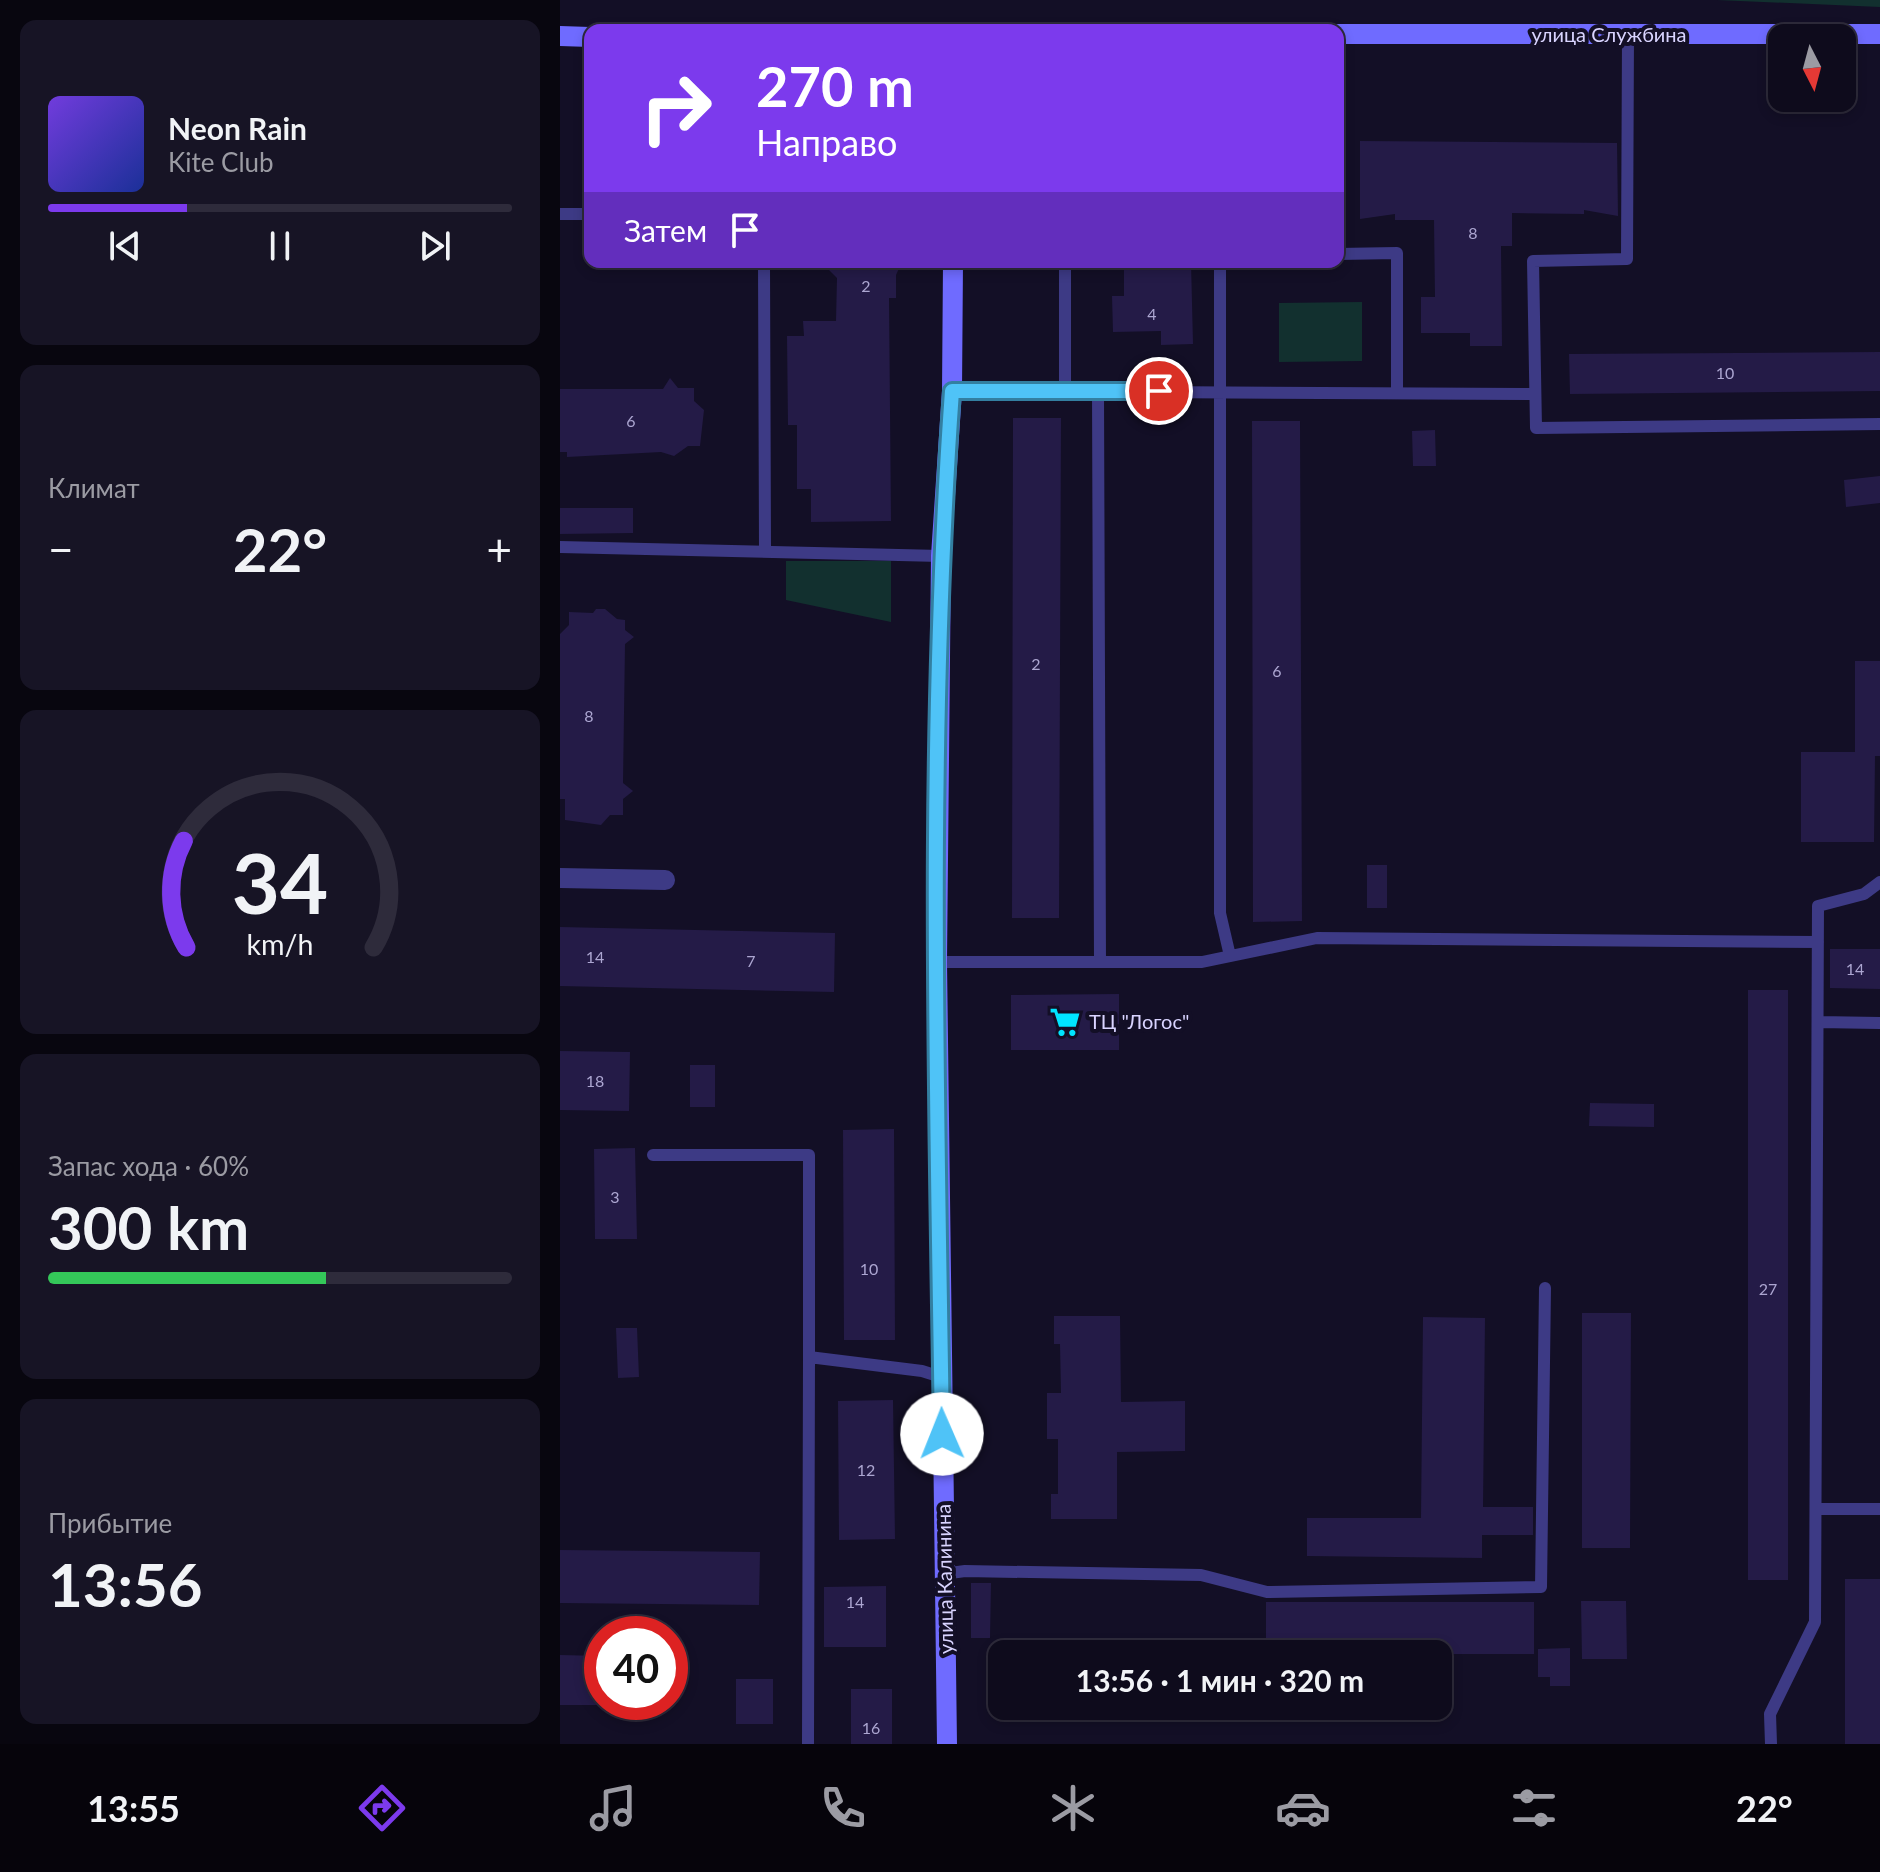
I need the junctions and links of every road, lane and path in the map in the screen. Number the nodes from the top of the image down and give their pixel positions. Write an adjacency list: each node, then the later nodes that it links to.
1 (1344, 34): 3 (street, улица Службина)
2 (1880, 34): 3 (street, улица Службина)
3 (1628, 35): 18 (lane)
4 (560, 36): 5 (street)
5 (584, 37)
6 (560, 214): 7 (lane)
7 (584, 214)
8 (1344, 254): 17 (lane)
9 (764, 268): 21 (lane)
10 (953, 268): 13 (street, улица Калинина)
11 (1065, 268): 14 (lane)
12 (1220, 268): 16 (lane)
13 (952, 391): 14 (lane); 22 (street, улица Калинина)
14 (1065, 391): 15 (lane)
15 (1098, 391): 16 (lane); 28 (lane)
16 (1220, 391): 17 (lane); 27 (lane)
17 (1397, 393): 18 (lane)
18 (1535, 394): 19 (lane)
19 (1880, 424)
20 (560, 547): 21 (lane)
21 (765, 550): 22 (lane)
22 (941, 556): 29 (street, улица Калинина)
23 (560, 878): 24 (street)
24 (665, 880)
25 (1880, 882): 26 (lane)
26 (1818, 942): 27 (lane); 30 (lane)
27 (1230, 956): 28 (lane)
28 (1100, 961): 29 (lane)
29 (937, 962): 35 (street, улица Калинина)
30 (1818, 1022): 31 (lane); 36 (lane)
31 (1880, 1023)
32 (653, 1155): 34 (lane)
33 (1545, 1288): 38 (lane)
34 (809, 1357): 35 (lane); 39 (lane)
35 (941, 1377): 38 (street, улица Калинина)
36 (1816, 1509): 37 (lane); 41 (lane)
37 (1880, 1509)
38 (943, 1574): 40 (street, улица Калинина)
39 (808, 1744)
40 (947, 1744)
41 (1771, 1744)

